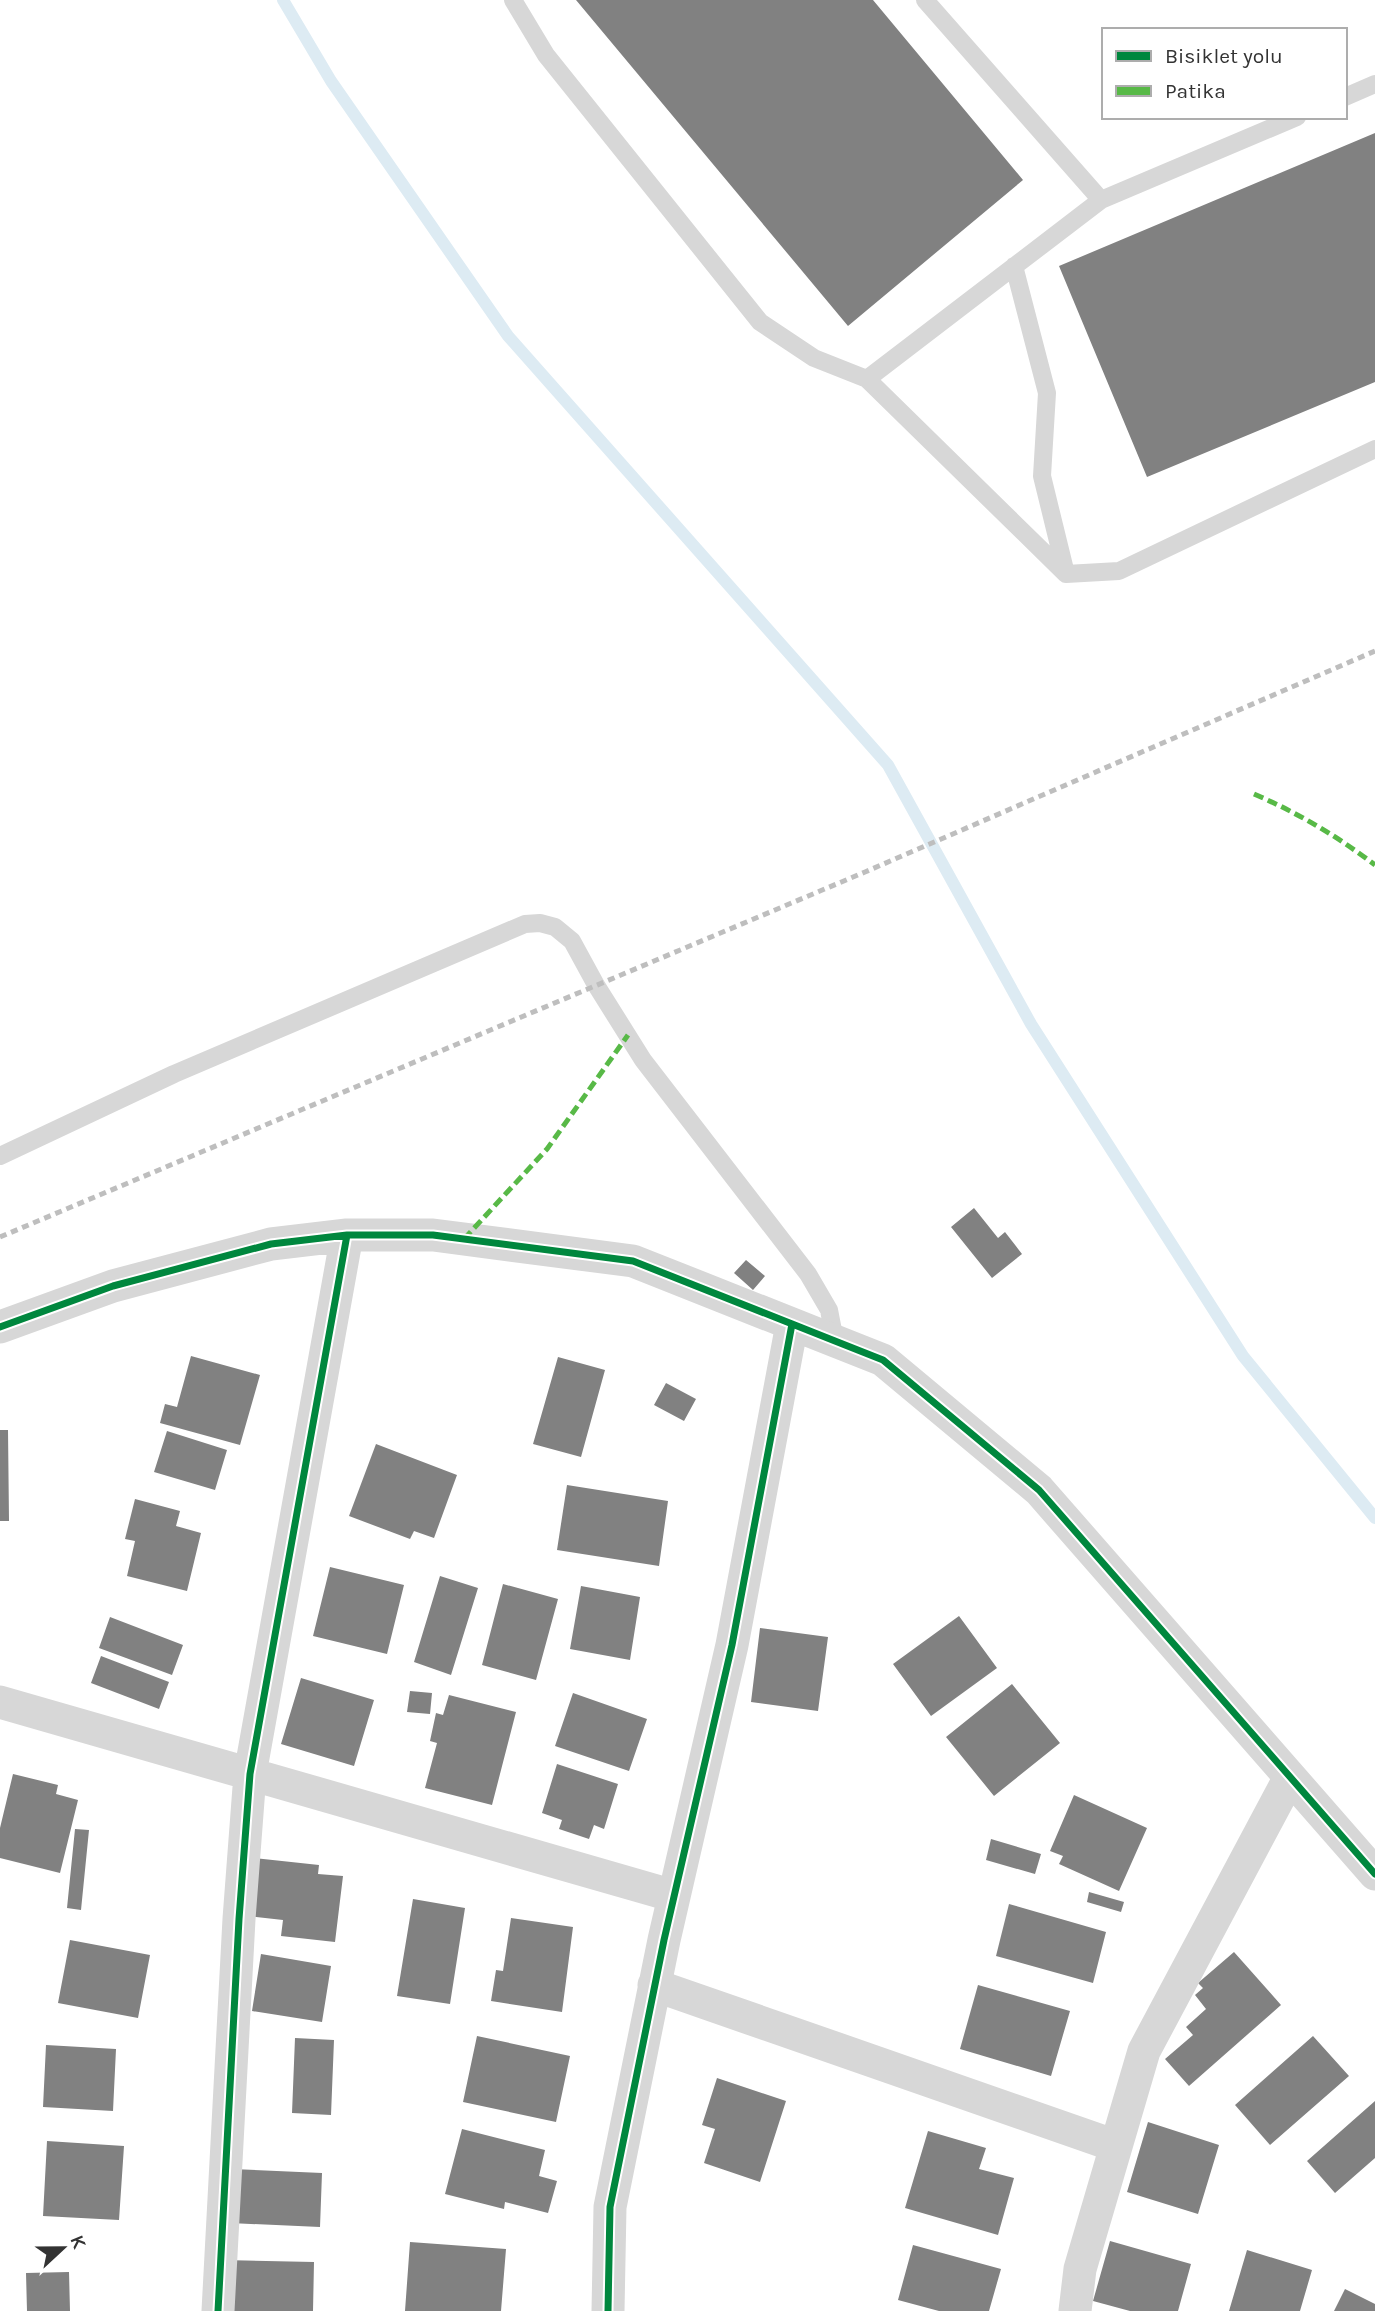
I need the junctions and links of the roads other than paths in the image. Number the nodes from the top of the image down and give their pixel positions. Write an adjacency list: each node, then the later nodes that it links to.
1 (513, 0): 8 (lane)
2 (925, 0): 6 (lane)
3 (1375, 84): 4 (lane)
4 (1347, 96)
5 (1292, 119): 6 (lane)
6 (1101, 200): 7 (lane)
7 (1014, 266): 8 (lane); 10 (lane)
8 (867, 379): 10 (lane)
9 (1375, 449): 10 (lane)
10 (1066, 574)
11 (0, 1156): 15 (lane)
12 (347, 1235): 13 (street); 14 (street); 17 (street)
13 (792, 1324): 15 (street); 20 (street)
14 (0, 1327)
15 (835, 1341): 18 (street)
16 (0, 1702): 17 (street)
17 (250, 1774): 20 (street); 23 (street)
18 (1290, 1777): 19 (street); 22 (street)
19 (1375, 1874)
20 (674, 1896): 21 (street)
21 (654, 1985): 22 (street); 24 (street)
22 (1116, 2146): 25 (street)
23 (218, 2311)
24 (608, 2311)
25 (1075, 2311)

